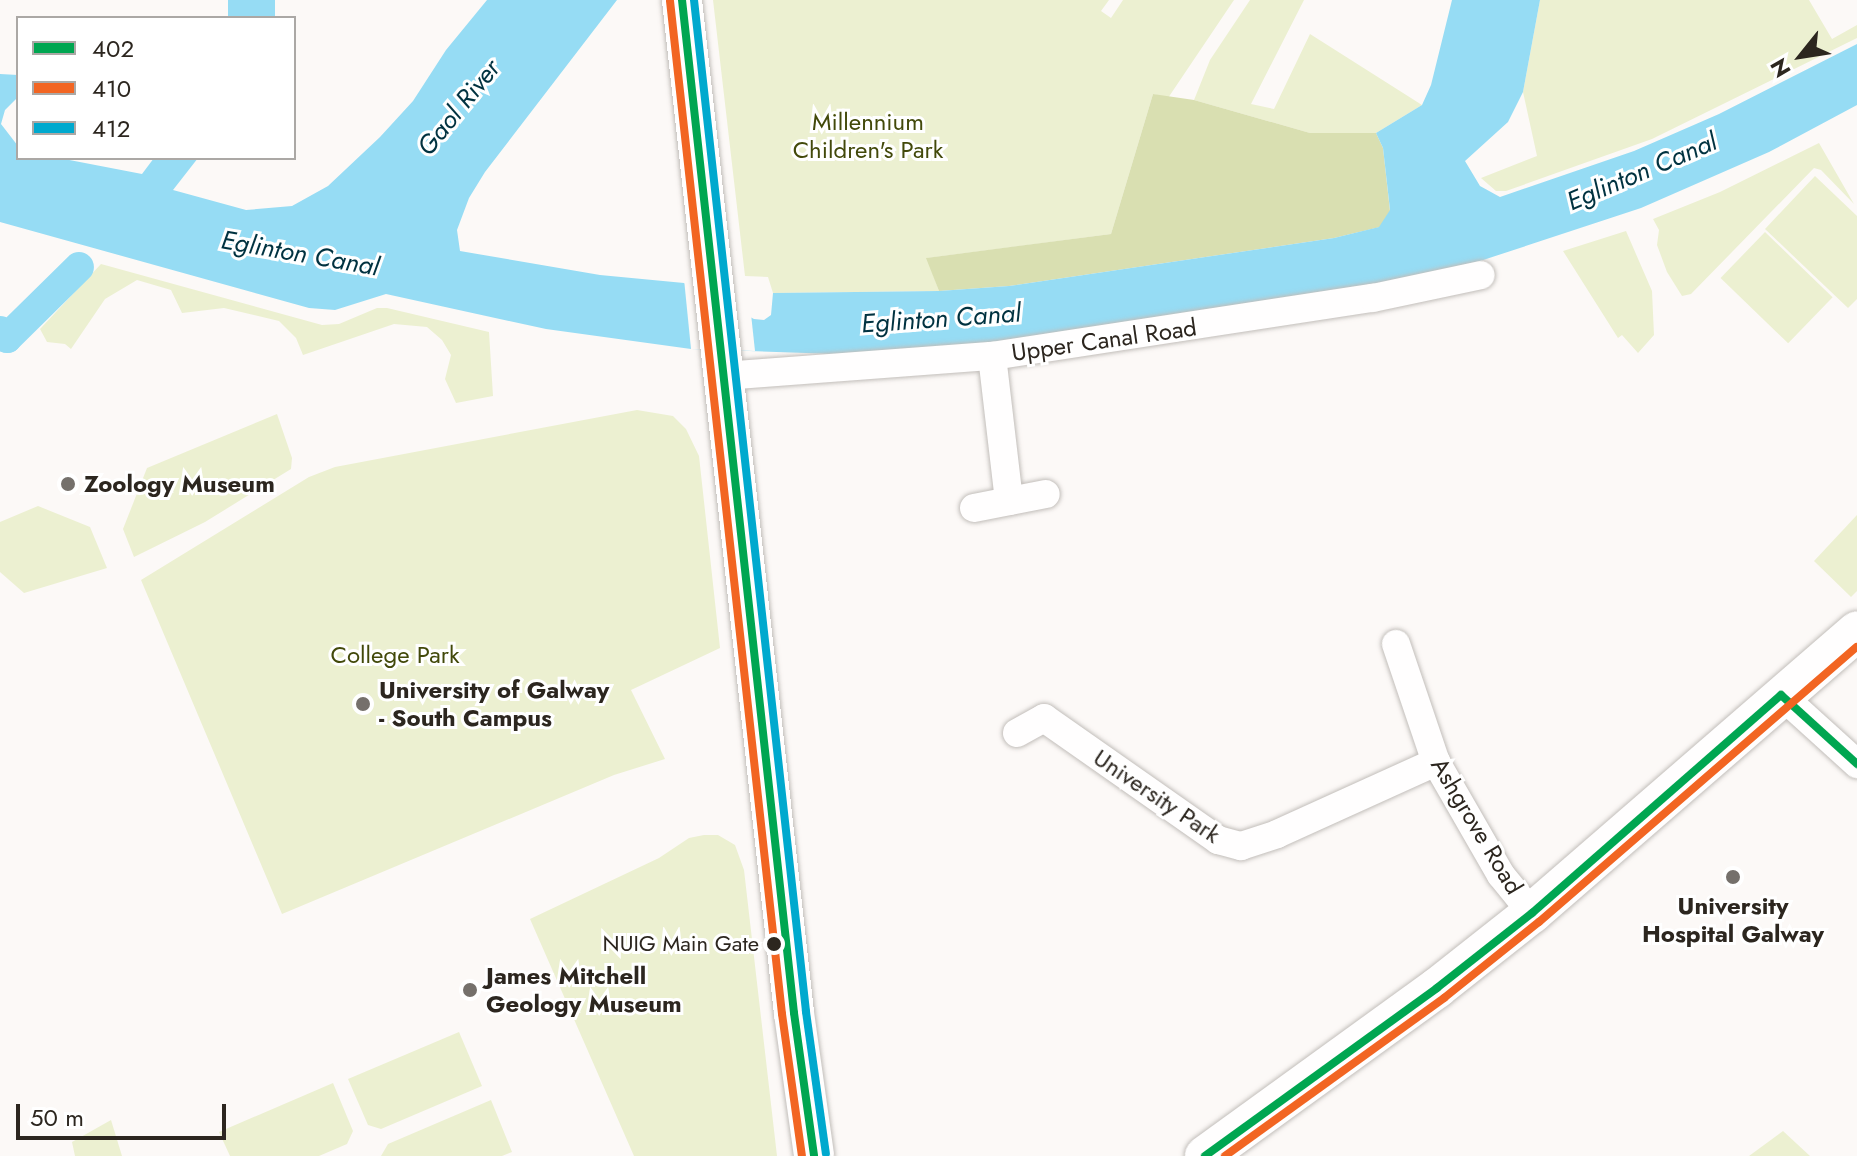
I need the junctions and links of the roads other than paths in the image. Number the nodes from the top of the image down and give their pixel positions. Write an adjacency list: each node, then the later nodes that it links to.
1 (682, 0): 4 (main road)
2 (1481, 275): 3 (street, Upper Canal Road)
3 (992, 356): 4 (street, Upper Canal Road); 6 (street)
4 (722, 363): 15 (main road)
5 (1046, 494): 6 (street)
6 (1009, 501): 7 (street)
7 (974, 508)
8 (1857, 631): 10 (main road)
9 (1396, 644): 12 (street, Ashgrove Road)
10 (1781, 695): 13 (street); 14 (main road)
11 (1017, 733): 12 (street, University Park)
12 (1436, 762): 14 (street, Ashgrove Road)
13 (1857, 764)
14 (1532, 913): 16 (main road)
15 (814, 1156)
16 (1205, 1156)

